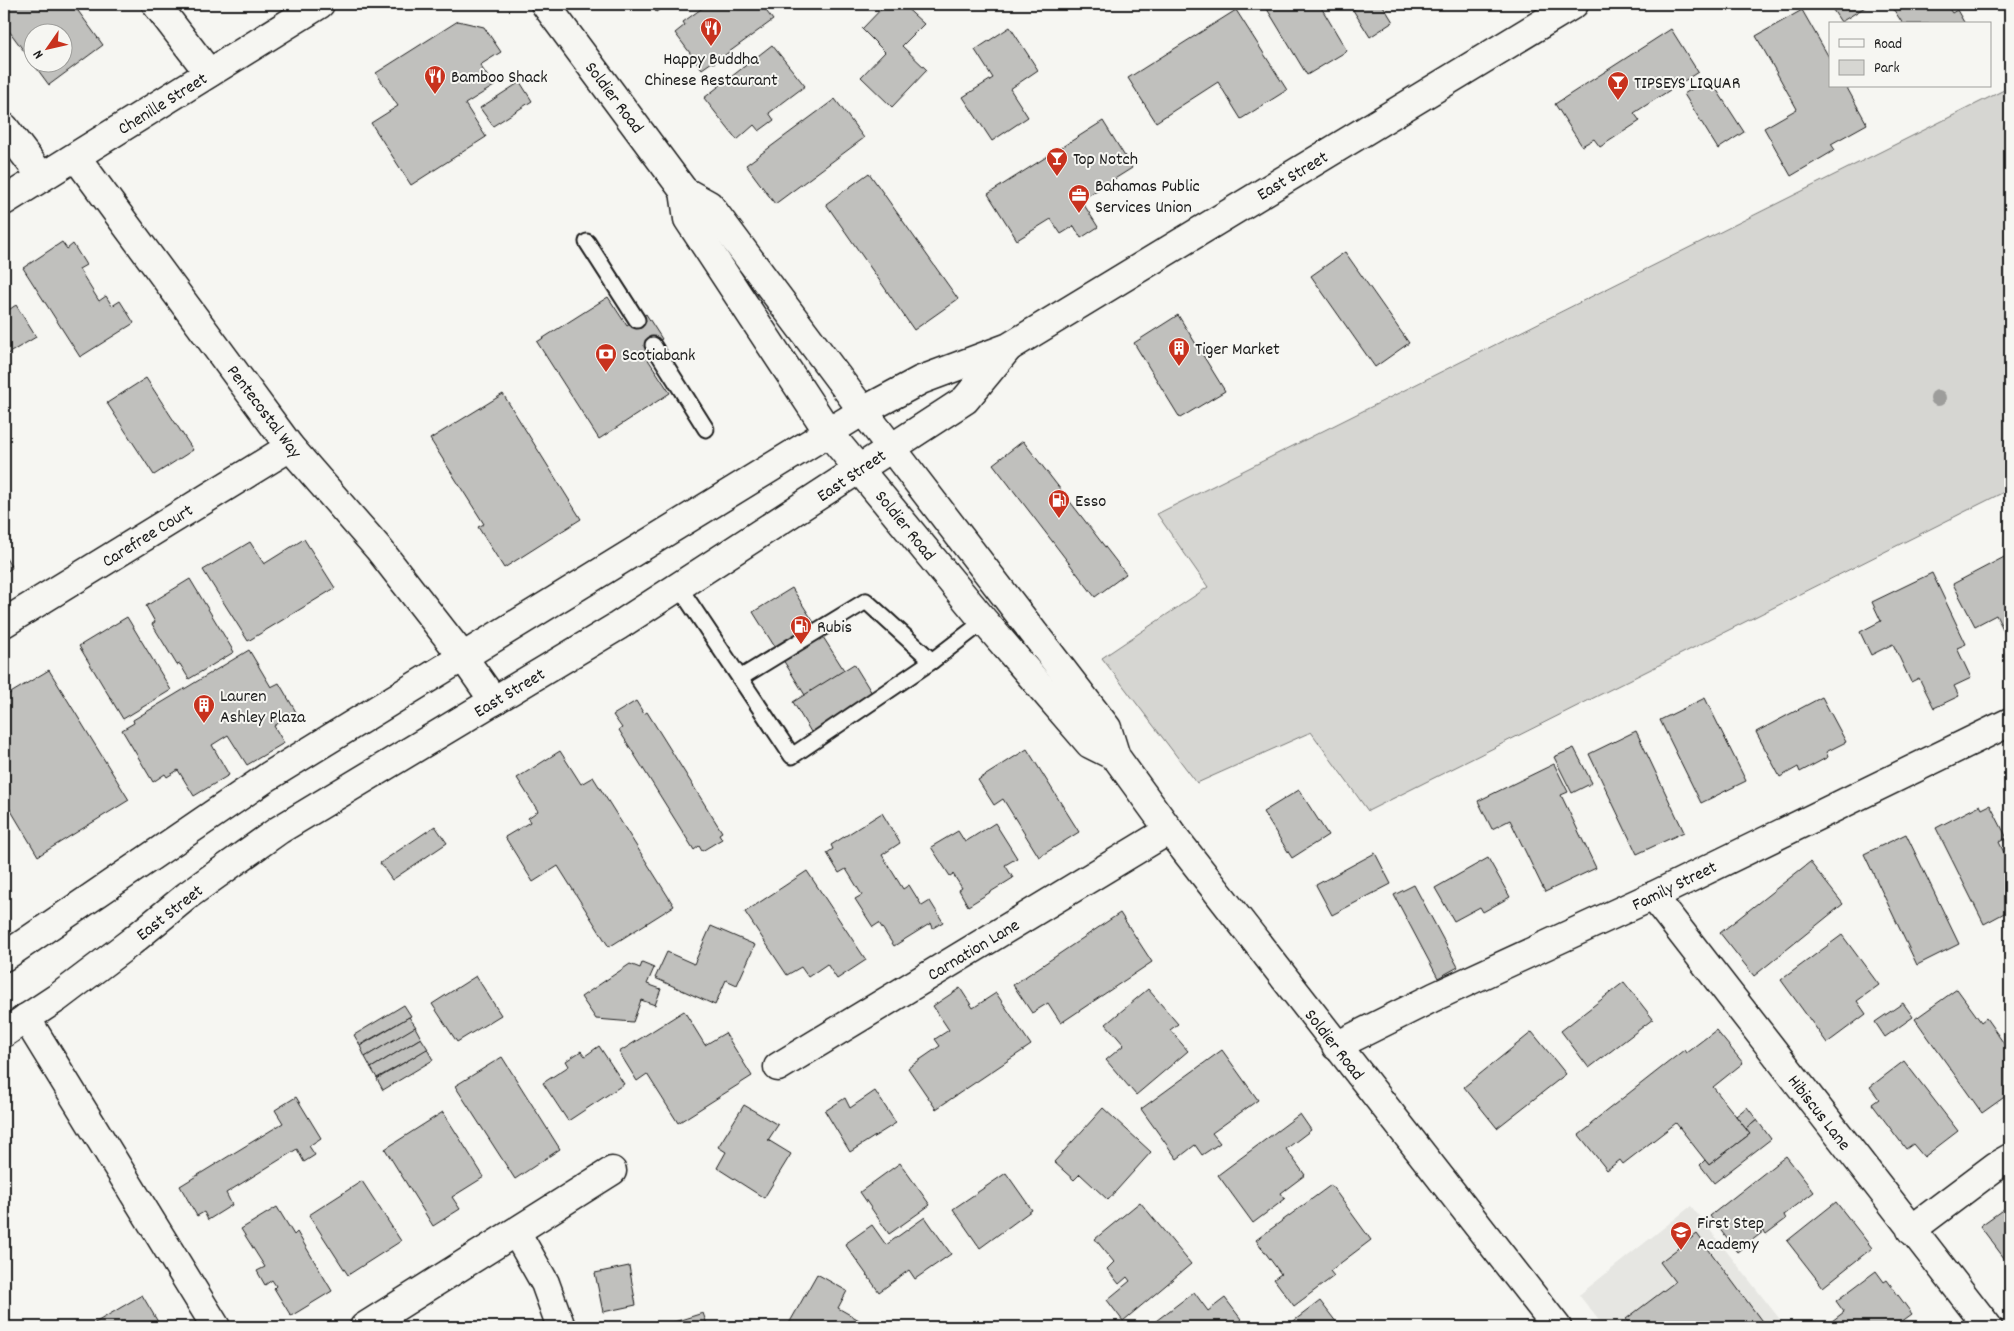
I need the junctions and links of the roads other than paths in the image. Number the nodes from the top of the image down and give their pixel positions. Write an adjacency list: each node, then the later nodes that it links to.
1 (156, 4): 5 (main road)
2 (320, 4): 5 (main road, Chenille Street)
3 (545, 4): 9 (main road, Soldier Road)
4 (1574, 4): 14 (main road, East Street)
5 (209, 73): 7 (main road, Chenille Street)
6 (4, 127): 8 (main road)
7 (76, 157): 8 (main road, Chenille Street); 18 (main road, Pentecostal Way)
8 (42, 177): 10 (main road, Chenille Street)
9 (684, 191): 15 (main road, Soldier Road); 17 (main road, Soldier Road)
10 (4, 201)
11 (587, 242): 12 (lane)
12 (637, 320)
13 (653, 345): 16 (lane)
14 (1009, 347): 15 (main road, East Street); 19 (main road, East Street)
15 (863, 411): 17 (main road, East Street); 19 (main road, Soldier Road)
16 (706, 429)
17 (829, 433): 20 (main road, Soldier Road); 24 (main road, East Street)
18 (290, 447): 23 (main road, Carefree Court); 24 (main road, Pentecostal Way)
19 (891, 448): 20 (main road, East Street); 29 (main road, Soldier Road)
20 (860, 470): 21 (main road, East Street); 22 (main road, Soldier Road)
21 (679, 587): 26 (lane); 27 (main road, East Street)
22 (984, 621): 25 (lane); 29 (main road, Soldier Road)
23 (4, 623)
24 (463, 657): 27 (main road, Pentecostal Way); 32 (main road, East Street)
25 (932, 661): 26 (lane); 26 (lane)
26 (740, 678)
27 (494, 701): 33 (main road, East Street)
28 (2010, 722): 31 (main road, Family Street)
29 (1116, 757): 30 (main road, Soldier Road)
30 (1169, 830): 35 (main road, Soldier Road); 36 (main road, Carnation Lane)
31 (1653, 896): 35 (main road, Family Street); 39 (main road, Hibiscus Lane)
32 (4, 956)
33 (26, 1018): 34 (main road, East Street); 41 (main road)
34 (4, 1033)
35 (1336, 1046): 44 (main road, Soldier Road)
36 (778, 1067)
37 (2010, 1158): 39 (main road)
38 (612, 1172): 40 (main road)
39 (1912, 1230): 45 (main road, Hibiscus Lane)
40 (516, 1232): 42 (main road); 43 (main road)
41 (216, 1327)
42 (364, 1327)
43 (562, 1327)
44 (1557, 1327)
45 (1988, 1327)

